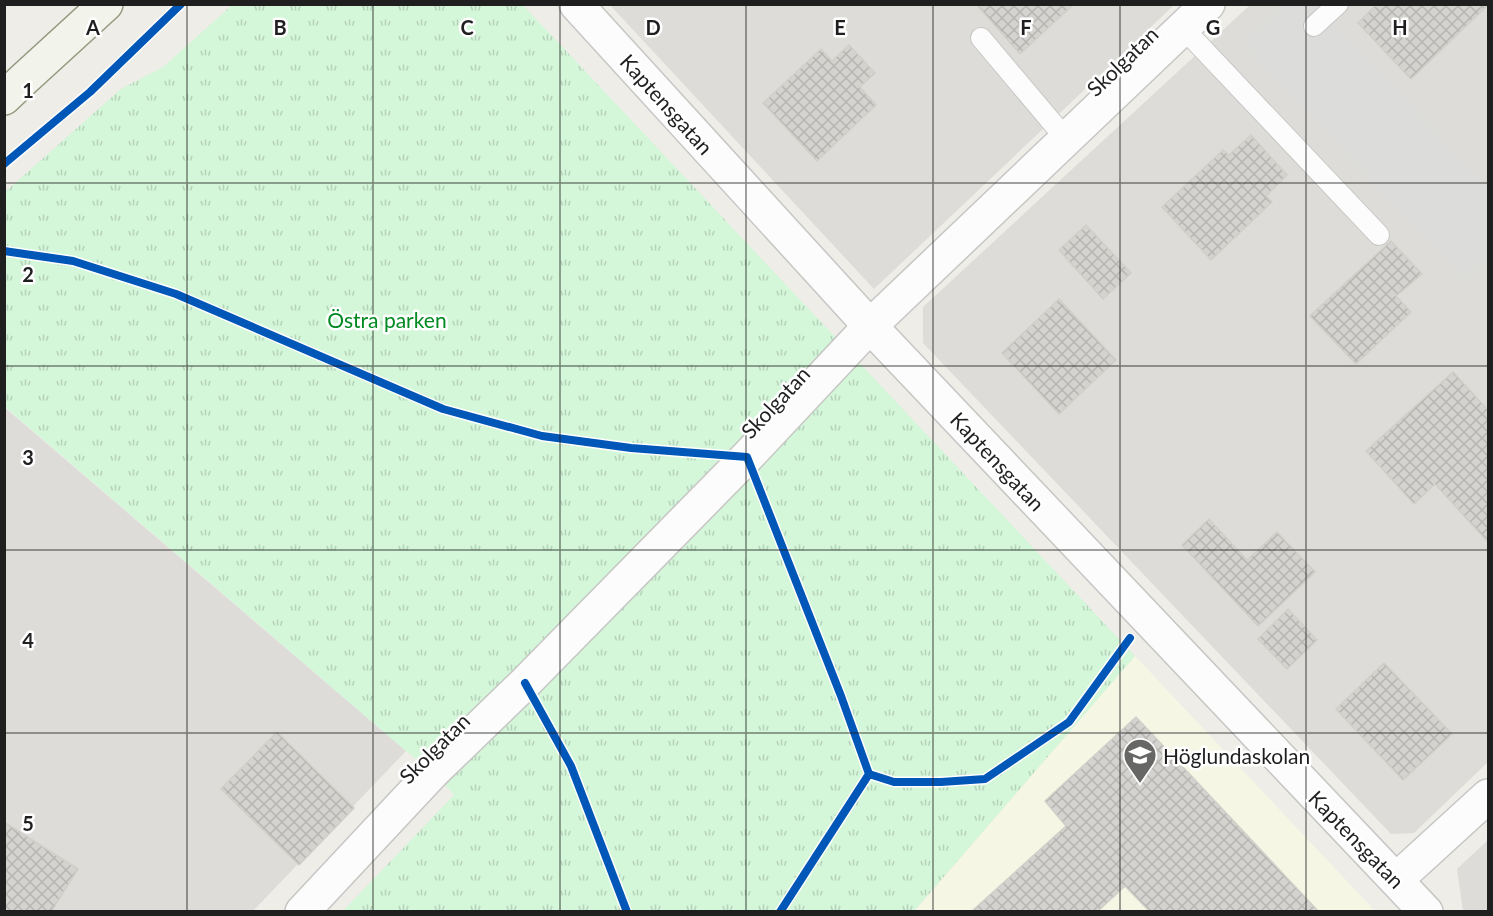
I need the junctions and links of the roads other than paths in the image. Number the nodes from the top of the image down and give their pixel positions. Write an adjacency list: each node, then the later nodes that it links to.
1 (106, 4): 8 (street)
2 (576, 4): 11 (street, Kaptensgatan)
3 (1208, 4): 6 (street, Skolgatan)
4 (1338, 4): 5 (lane)
5 (1314, 26)
6 (1183, 28): 9 (street, Skolgatan); 10 (lane)
7 (981, 38): 9 (lane)
8 (11, 88)
9 (1066, 139): 11 (street, Skolgatan)
10 (1379, 235)
11 (870, 326): 13 (street, Kaptensgatan); 14 (street, Skolgatan)
12 (1488, 796): 13 (street)
13 (1396, 880): 15 (street, Kaptensgatan)
14 (302, 912)
15 (1426, 912)

